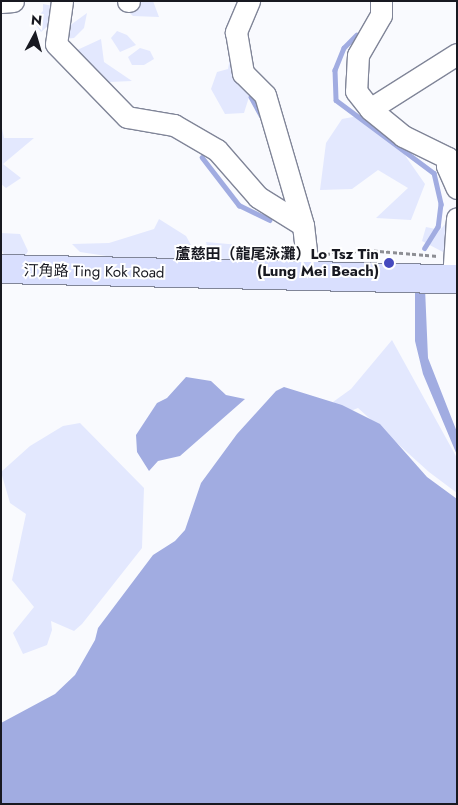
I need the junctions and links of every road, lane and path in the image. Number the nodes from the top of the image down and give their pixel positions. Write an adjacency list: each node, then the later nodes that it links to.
1 (13, 1): 5 (street)
2 (62, 1): 10 (street)
3 (249, 1): 10 (street)
4 (381, 1): 7 (street)
5 (1, 2)
6 (457, 54): 7 (street)
7 (370, 109): 8 (street)
8 (457, 188)
9 (457, 218): 13 (street)
10 (303, 225): 11 (street)
11 (308, 266): 12 (main road, 汀角路 Ting Kok Road); 13 (main road, 汀角路 Ting Kok Road); 13 (path)
12 (1, 269)
13 (454, 271)

